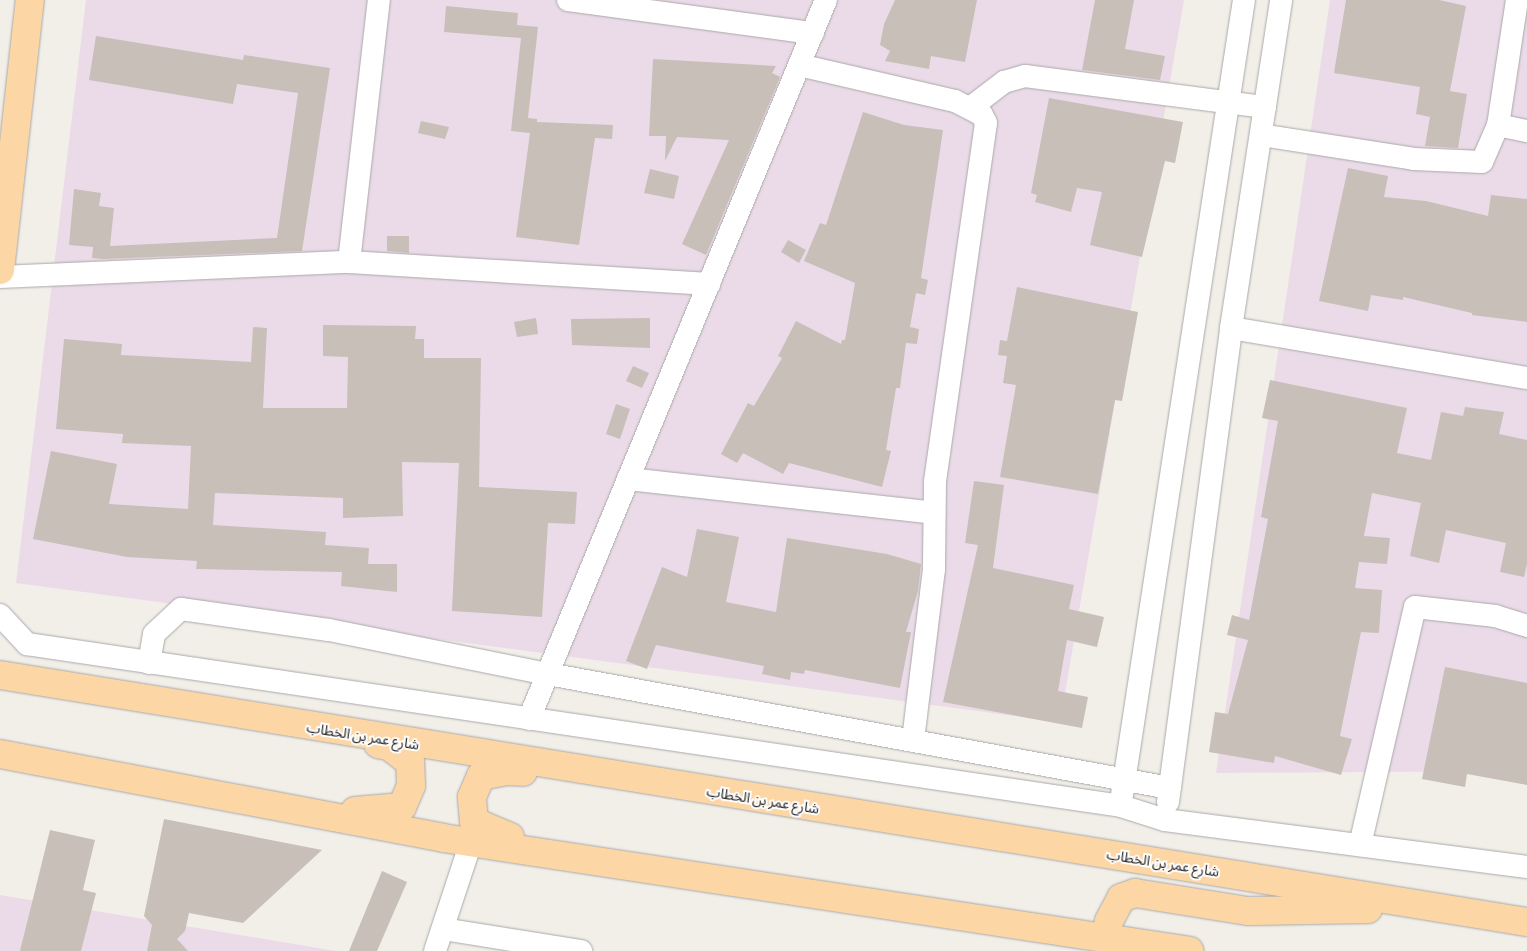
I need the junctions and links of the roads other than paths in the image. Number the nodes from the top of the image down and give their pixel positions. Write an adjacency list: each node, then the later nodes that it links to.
1 (30, 0): 18 (main road)
2 (379, 0): 17 (street)
3 (568, 0): 8 (street)
4 (826, 0): 9 (street)
5 (1244, 0): 11 (street)
6 (1281, 0): 12 (street)
7 (1517, 0): 14 (street)
8 (644, 5): 9 (street)
9 (813, 33): 10 (street)
10 (799, 65): 13 (street); 20 (street)
11 (1228, 101): 12 (street); 13 (street); 37 (street)
12 (1265, 107): 16 (street)
13 (970, 108): 24 (street)
14 (1498, 125): 15 (street); 16 (street)
15 (1527, 132)
16 (1261, 135): 21 (street)
17 (349, 262): 19 (street); 20 (street)
18 (0, 270)
19 (0, 278)
20 (708, 284): 23 (street)
21 (1231, 328): 22 (street); 38 (street)
22 (1527, 378)
23 (628, 479): 24 (street); 29 (street)
24 (934, 513): 34 (street)
25 (0, 615): 28 (street)
26 (1527, 626): 43 (street)
27 (0, 662): 31 (main road)
28 (149, 663): 29 (street); 32 (street)
29 (548, 674): 32 (street); 34 (street)
30 (0, 675): 31 (main road, شارع عمر بن الخطاب)
31 (30, 682): 33 (main road, شارع عمر بن الخطاب)
32 (529, 718): 40 (street)
33 (261, 719): 36 (main road, شارع عمر بن الخطاب); 39 (main road)
34 (913, 741): 37 (street)
35 (0, 754): 39 (main road)
36 (619, 777): 44 (main road); 46 (main road, شارع عمر بن الخطاب)
37 (1125, 780): 38 (street); 40 (street)
38 (1170, 788): 41 (street)
39 (261, 803): 42 (main road)
40 (1120, 806): 41 (street)
41 (1165, 820): 43 (street)
42 (471, 842): 44 (main road); 48 (street)
43 (1360, 845): 45 (street)
44 (621, 865): 49 (main road)
45 (1527, 867)
46 (1437, 907): 47 (main road, شارع عمر بن الخطاب); 49 (main road)
47 (1527, 922)
48 (443, 929): 50 (street); 51 (street)
49 (1106, 938): 52 (main road)
50 (435, 951)
51 (581, 951)
52 (1190, 951)

